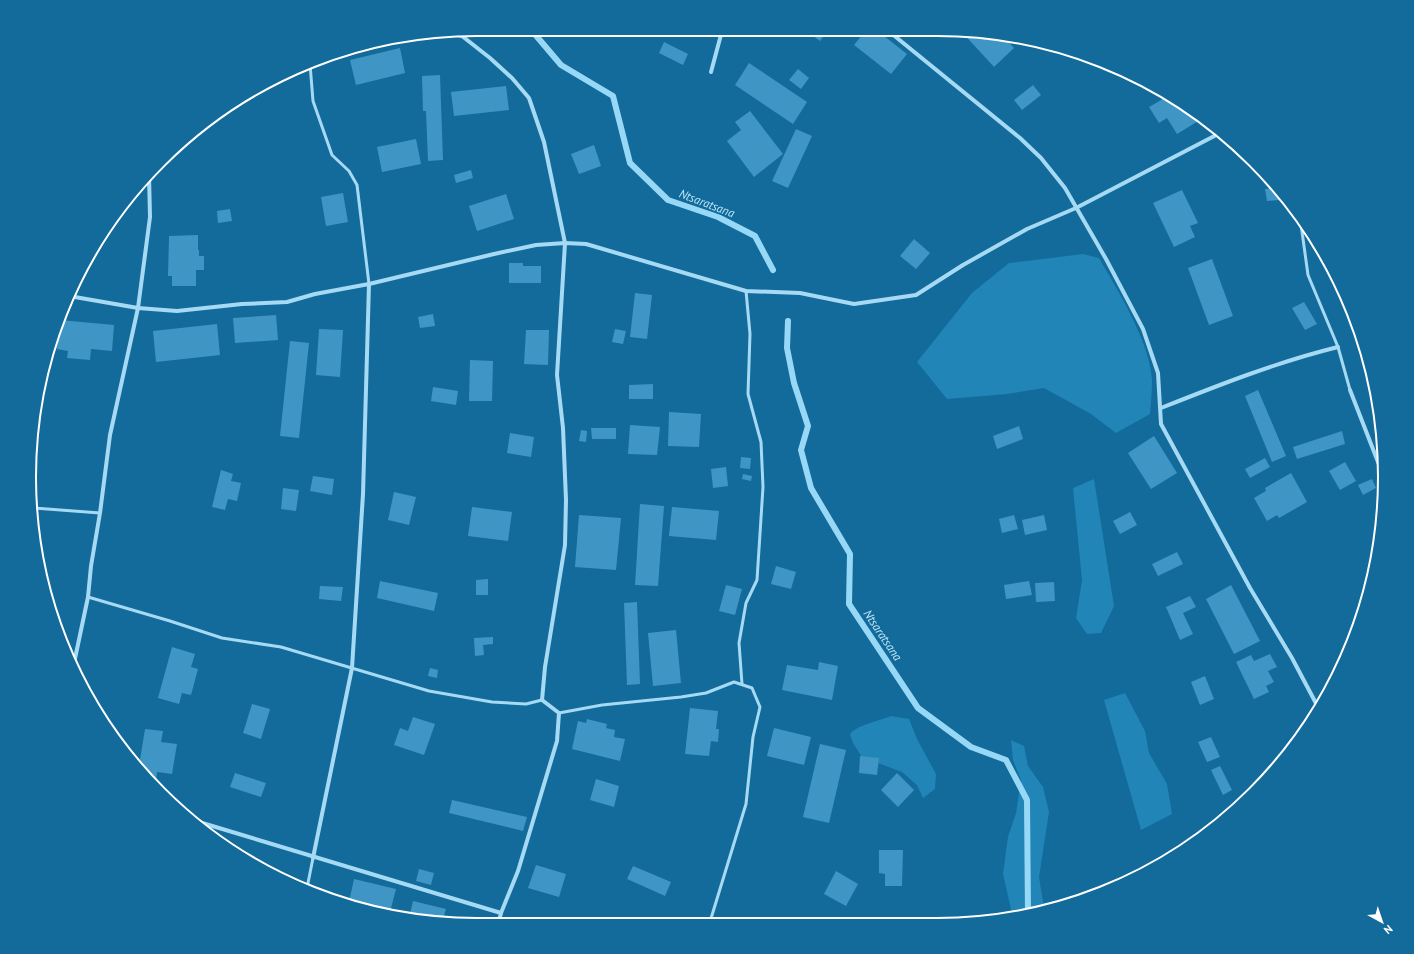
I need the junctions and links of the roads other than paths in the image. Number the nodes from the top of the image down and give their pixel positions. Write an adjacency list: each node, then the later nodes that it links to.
1 (463, 36): 10 (street)
2 (721, 36): 5 (street)
3 (895, 36): 8 (street)
4 (310, 69): 11 (lane)
5 (712, 72)
6 (1216, 135): 8 (street)
7 (149, 182): 14 (street)
8 (1076, 208): 12 (street); 17 (street)
9 (1302, 229): 15 (lane)
10 (565, 243): 11 (street); 12 (street); 25 (street)
11 (369, 284): 14 (street); 23 (street)
12 (746, 291): 24 (lane)
13 (75, 297): 14 (street)
14 (138, 308): 20 (street)
15 (1338, 347): 16 (lane); 17 (street)
16 (1350, 390): 18 (street)
17 (1161, 408): 26 (street)
18 (1377, 461)
19 (37, 508): 20 (lane)
20 (100, 513): 21 (street)
21 (88, 597): 22 (street); 23 (lane)
22 (75, 658)
23 (352, 668): 25 (lane); 29 (street)
24 (742, 684): 27 (lane); 33 (lane)
25 (542, 700): 27 (street)
26 (1316, 703)
27 (559, 713): 31 (street)
28 (205, 824): 29 (street)
29 (313, 858): 30 (lane); 31 (street)
30 (308, 884)
31 (501, 913): 32 (street)
32 (500, 918)
33 (711, 918)

